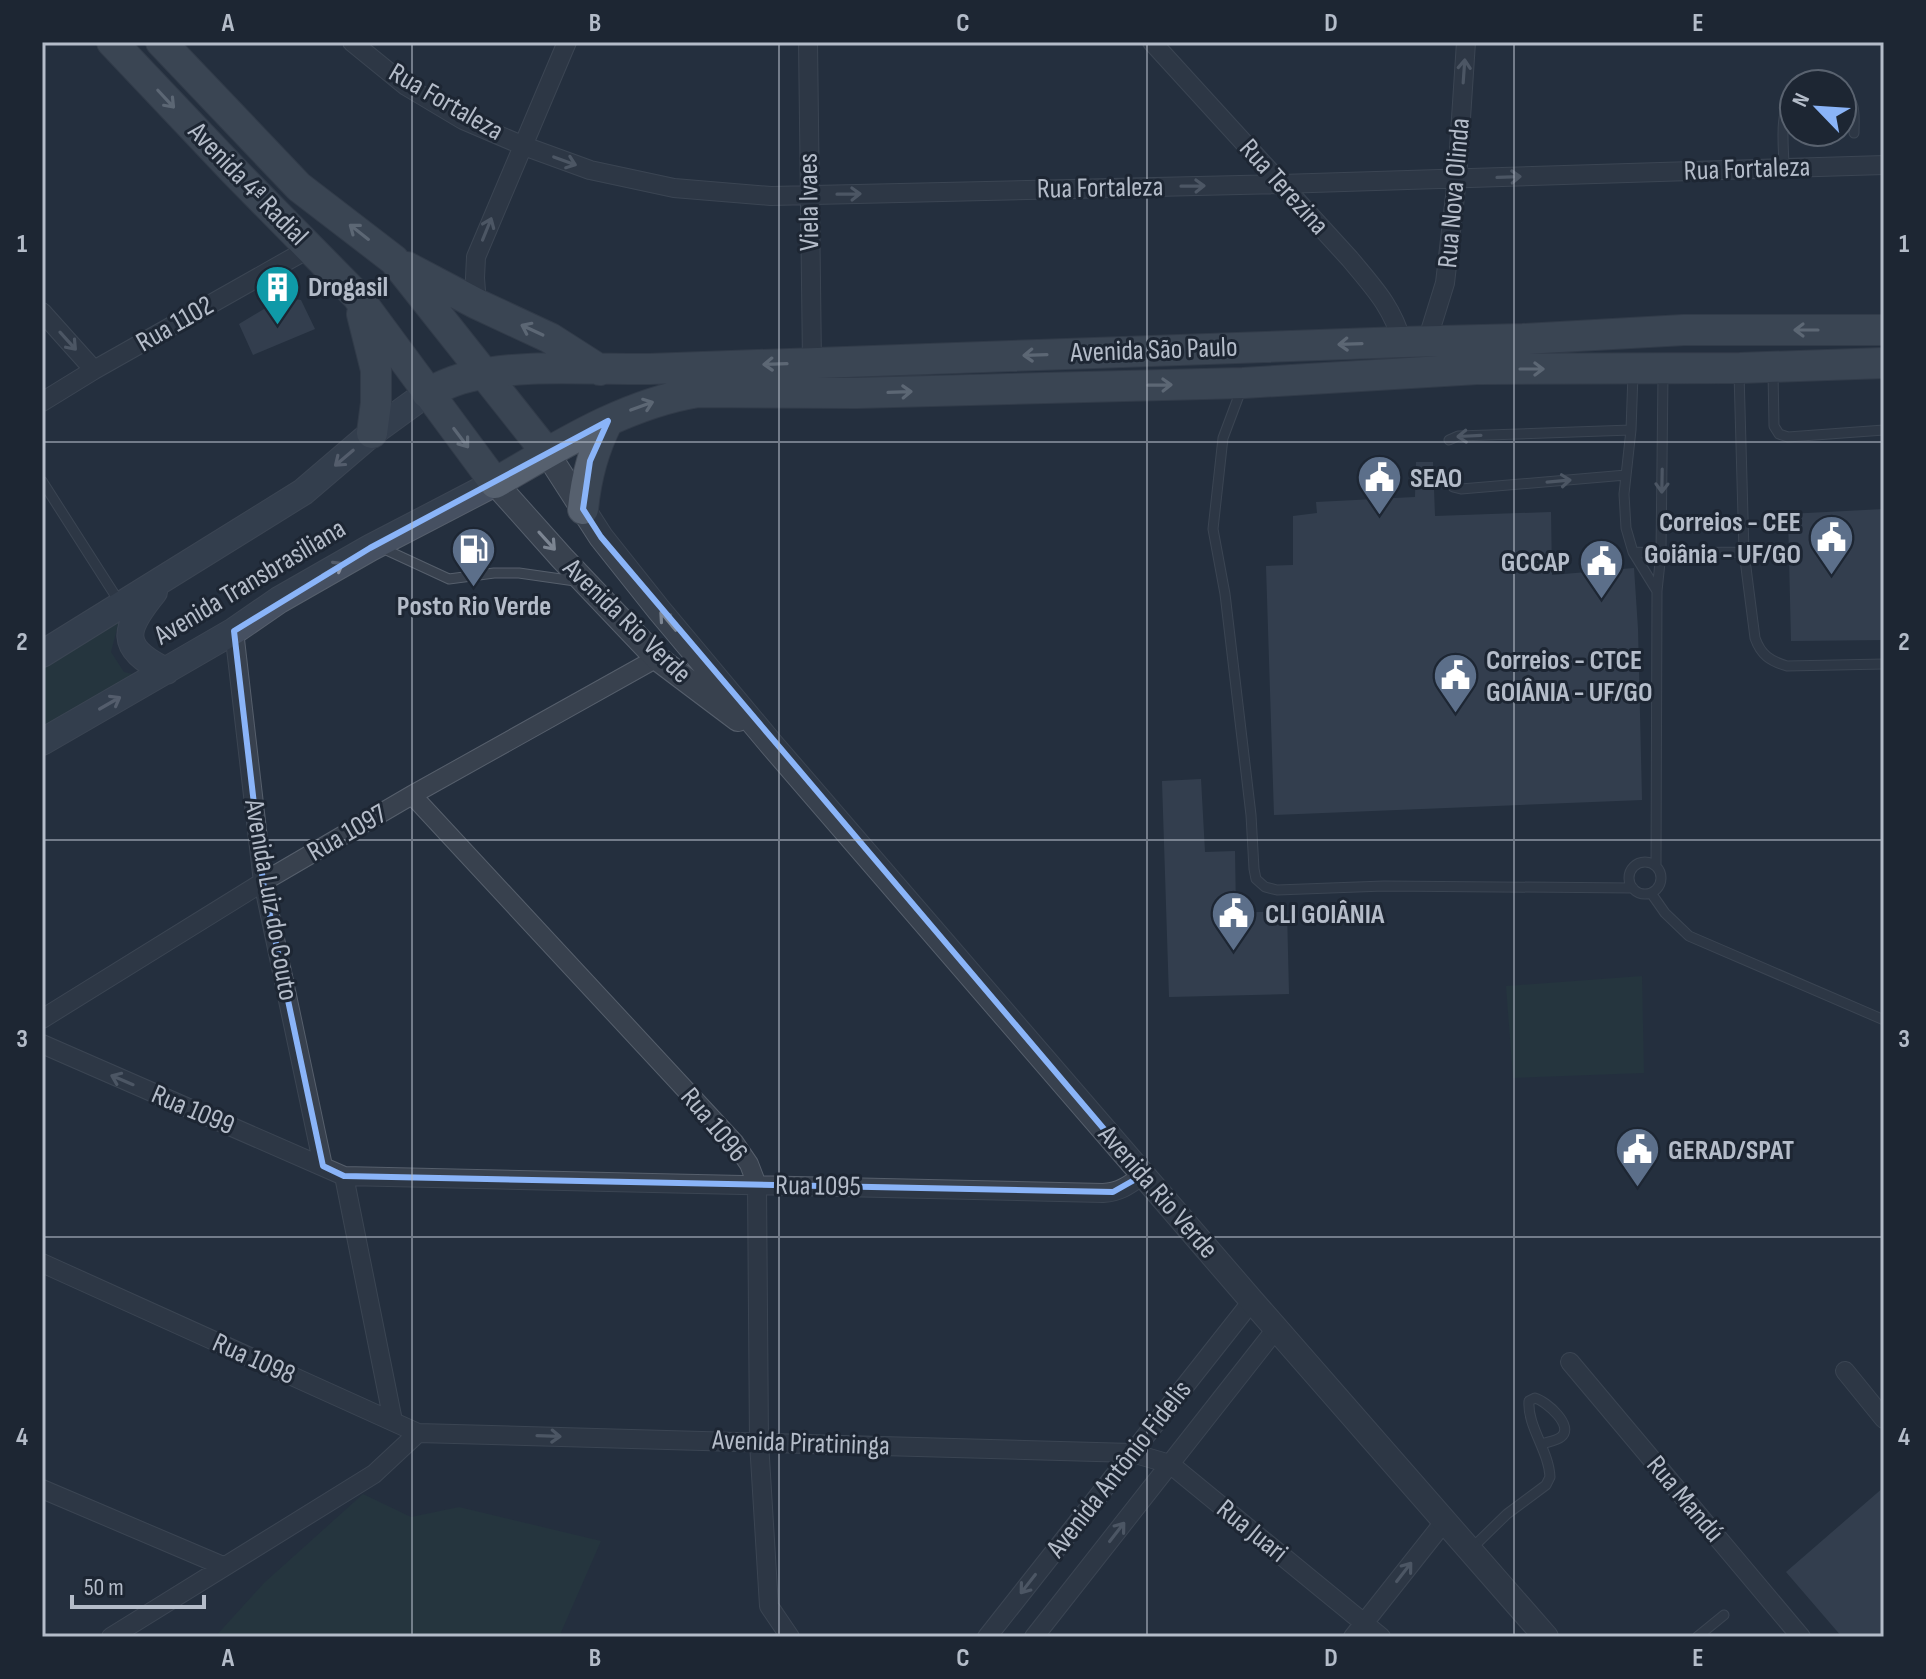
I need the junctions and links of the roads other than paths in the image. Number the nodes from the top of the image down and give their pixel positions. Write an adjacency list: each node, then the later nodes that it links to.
1 (112, 42): 15 (main road, Avenida 4ª Radial, one-way to 15)
2 (161, 42): 16 (main road, Avenida 4ª Radial, one-way to 2)
3 (352, 42): 8 (street, Rua Fortaleza)
4 (567, 42): 8 (street)
5 (808, 42): 14 (street, Viela Ivaes)
6 (1152, 42): 13 (street, Rua Terezina)
7 (1466, 42): 12 (street, Rua Nova Olinda, one-way to 7)
8 (524, 146): 14 (street, Rua Fortaleza, one-way to 14); 18 (street, one-way to 8)
9 (1784, 148): 11 (lane)
10 (1884, 165): 11 (street, Rua Fortaleza)
11 (1784, 168): 12 (street, Rua Fortaleza, one-way to 11)
12 (1457, 179): 13 (street, Rua Fortaleza); 22 (street, Rua Nova Olinda)
13 (1281, 184): 14 (street, Rua Fortaleza, one-way to 13); 22 (street, Rua Terezina)
14 (809, 195): 23 (street, Viela Ivaes)
15 (310, 248): 17 (main road, Avenida 4ª Radial); 30 (street, Rua 1102)
16 (394, 260): 18 (main road); 32 (main road, Avenida 4ª Radial)
17 (357, 296): 35 (main road, Avenida 4ª Radial); 40 (main road)
18 (477, 304): 31 (main road, one-way to 18)
19 (42, 312): 30 (street, one-way to 30)
20 (1884, 330): 21 (main road, Avenida São Paulo, one-way to 21)
21 (1523, 339): 22 (main road, Avenida São Paulo); 29 (main road)
22 (1414, 341): 23 (main road, Avenida São Paulo, one-way to 23); 33 (main road)
23 (812, 363): 31 (main road, Avenida São Paulo, one-way to 31)
24 (1884, 363): 25 (main road, Avenida São Paulo)
25 (1773, 367): 28 (main road, Avenida São Paulo); 39 (lane)
26 (1633, 368): 27 (main road, Avenida São Paulo); 29 (main road, Avenida São Paulo, one-way to 26); 38 (lane)
27 (1663, 368): 28 (main road, Avenida São Paulo); 51 (lane, one-way to 51)
28 (1740, 368): 50 (lane)
29 (1477, 369): 33 (main road, Avenida São Paulo)
30 (94, 370): 36 (street, Rua 1102)
31 (600, 370): 32 (main road, Avenida São Paulo)
32 (485, 373): 35 (main road, Avenida São Paulo); 42 (main road, Avenida 4ª Radial)
33 (1355, 376): 34 (main road, Avenida São Paulo)
34 (1243, 383): 37 (main road, Avenida São Paulo, one-way to 34); 66 (lane)
35 (427, 393): 40 (main road, Avenida Transbrasiliana); 45 (main road, Avenida 4ª Radial, one-way to 45)
36 (42, 402)
37 (608, 421): 42 (main road, Avenida São Paulo); 47 (main road)
38 (1631, 430): 41 (lane, one-way to 41); 43 (lane)
39 (1884, 430)
40 (372, 433): 52 (main road, Avenida Transbrasiliana, one-way to 52)
41 (1449, 440)
42 (547, 453): 45 (main road, Avenida São Paulo); 47 (street, Avenida Rio Verde)
43 (1626, 475): 46 (lane, one-way to 43); 49 (lane)
44 (42, 481): 55 (lane)
45 (495, 483): 48 (main road, Avenida Transbrasiliana); 53 (street, Avenida Rio Verde, one-way to 53)
46 (1453, 487)
47 (583, 509): 62 (street, Avenida Rio Verde, one-way to 47)
48 (375, 545): 53 (lane); 56 (main road, Avenida Transbrasiliana, one-way to 48)
49 (1633, 552): 51 (lane); 54 (lane)
50 (1744, 552): 51 (lane); 59 (lane)
51 (1661, 553): 54 (lane)
52 (166, 576): 55 (main road, Avenida Transbrasiliana); 60 (main road)
53 (586, 583): 58 (street, Avenida Rio Verde)
54 (1657, 591): 64 (lane)
55 (121, 605): 57 (main road, Avenida Transbrasiliana)
56 (234, 631): 60 (main road, Avenida Transbrasiliana); 65 (street, Avenida Luiz do Couto)
57 (42, 654)
58 (657, 658): 62 (street, Avenida Rio Verde); 63 (street, Rua 1097)
59 (1884, 664)
60 (166, 671): 61 (main road, Avenida Transbrasiliana, one-way to 60)
61 (42, 742)
62 (772, 745): 72 (street, Avenida Rio Verde)
63 (412, 795): 65 (street, Rua 1097); 74 (street, Rua 1096)
64 (1656, 866): 66 (lane); 67 (lane)
65 (263, 882): 68 (street, Rua 1097); 71 (street, Avenida Luiz do Couto)
66 (1633, 888): 67 (lane)
67 (1651, 893): 69 (lane)
68 (42, 1019)
69 (1884, 1020)
70 (42, 1044): 71 (street, Rua 1099, one-way to 70)
71 (323, 1166): 73 (street, Rua 1099)
72 (1143, 1175): 74 (street, Rua 1095); 76 (street, Avenida Rio Verde)
73 (344, 1176): 74 (street, Rua 1095); 81 (street)
74 (757, 1185): 84 (street, Rua 1096)
75 (42, 1263): 81 (street, Rua 1098)
76 (1252, 1301): 77 (street, Avenida Rio Verde); 86 (street, Avenida Antônio Fidelis)
77 (1276, 1329): 87 (street, Avenida Antônio Fidelis); 89 (street, Avenida Rio Verde)
78 (1570, 1362): 101 (street, Rua Mandú)
79 (1845, 1371): 80 (street)
80 (1884, 1419)
81 (393, 1421): 82 (street, Rua 1098)
82 (418, 1433): 83 (street, Rua 1098); 91 (street)
83 (471, 1433): 84 (street, Avenida Piratininga, one-way to 84)
84 (759, 1442): 86 (street, Avenida Piratininga); 95 (street, Rua 1096)
85 (1542, 1444): 85 (lane); 90 (lane)
86 (1132, 1453): 87 (street, Rua Juari); 96 (street, Avenida Antônio Fidelis, one-way to 96)
87 (1170, 1464): 93 (street, Rua Juari); 97 (street, Avenida Antônio Fidelis, one-way to 87)
88 (42, 1489): 91 (street)
89 (1444, 1522): 90 (street, Avenida Rio Verde); 93 (street, one-way to 89)
90 (1469, 1550): 99 (street, Avenida Rio Verde)
91 (223, 1566): 94 (street)
92 (1724, 1615): 100 (lane)
93 (1359, 1630): 98 (street, Rua Juari)
94 (111, 1637)
95 (790, 1637)
96 (987, 1637)
97 (1034, 1637)
98 (1381, 1637)
99 (1546, 1637)
100 (1697, 1637)
101 (1801, 1637)

